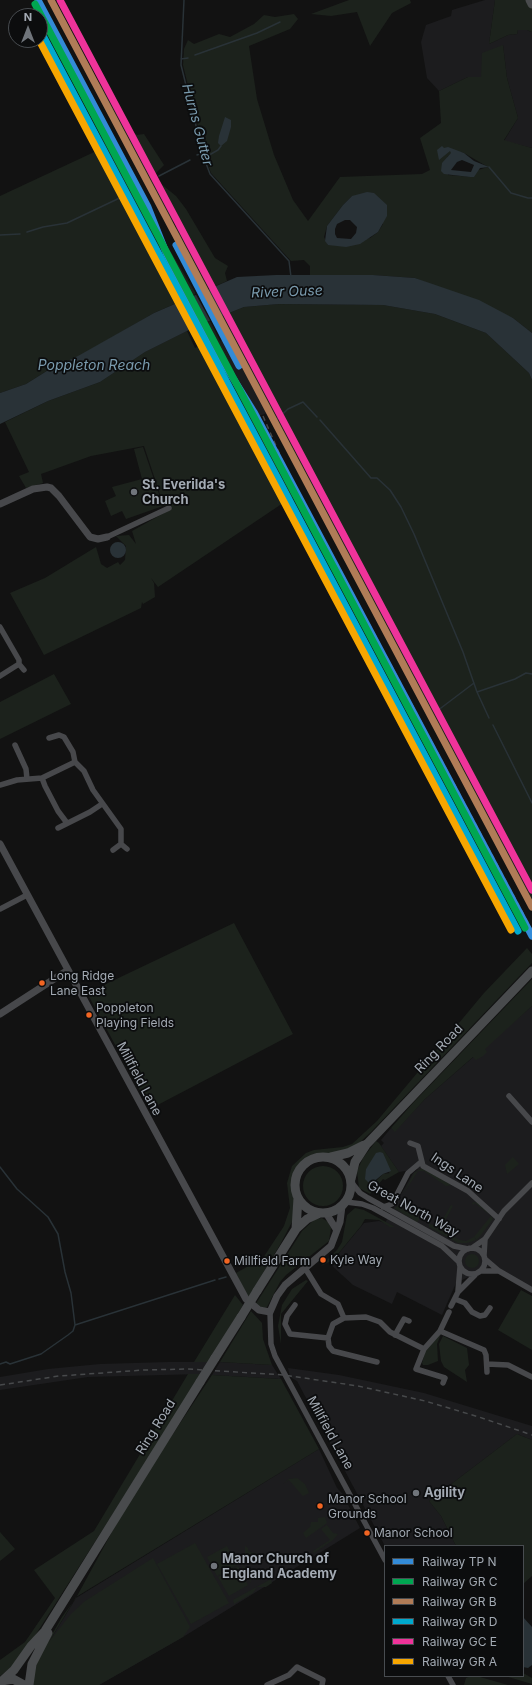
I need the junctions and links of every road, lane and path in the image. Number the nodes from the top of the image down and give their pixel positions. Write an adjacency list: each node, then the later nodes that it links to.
1 (530, 0): 2 (highway)
2 (532, 4)
3 (0, 504): 5 (street)
4 (168, 508): 5 (street)
5 (107, 537)
6 (0, 627): 7 (street)
7 (19, 664): 8 (street); 9 (street)
8 (24, 670)
9 (0, 676)
10 (49, 738): 12 (street)
11 (15, 745): 14 (street)
12 (75, 762): 13 (street); 16 (street)
13 (42, 778): 14 (street); 17 (street)
14 (27, 779): 15 (street)
15 (0, 785)
16 (102, 804): 17 (street); 20 (street)
17 (67, 823): 18 (street)
18 (58, 828)
19 (0, 844): 23 (street, Millfield Lane)
20 (121, 844): 21 (street); 22 (street)
21 (127, 849)
22 (113, 850)
23 (27, 895): 24 (street); 25 (street, Millfield Lane)
24 (0, 910)
25 (68, 970): 27 (street); 56 (street, Millfield Lane)
26 (531, 972): 31 (highway, Ring Road)
27 (0, 1014)
28 (509, 1096): 29 (street)
29 (532, 1122)
30 (410, 1143): 33 (street, Ings Lane)
31 (366, 1145): 32 (highway, Ring Road); 34 (highway, Ring Road)
32 (331, 1157): 34 (highway); 36 (highway)
33 (421, 1162): 38 (street, Ings Lane); 40 (street, Ings Lane)
34 (352, 1181): 37 (highway); 38 (street, Great North Way)
35 (532, 1183): 40 (street)
36 (298, 1198): 39 (highway); 41 (highway, Ring Road)
37 (344, 1204): 39 (highway); 42 (street, Millfield Lane); 46 (street, Great North Way)
38 (383, 1207): 44 (street, Great North Way)
39 (323, 1213): 41 (highway, Ring Road); 42 (street)
40 (499, 1219): 43 (street)
41 (296, 1229): 69 (highway, Ring Road, bridge)
42 (336, 1229): 47 (street, Millfield Lane)
43 (485, 1239): 44 (street); 45 (street)
44 (470, 1248): 45 (street); 46 (street)
45 (485, 1257): 48 (street); 49 (street)
46 (459, 1265): 50 (street); 52 (street)
47 (305, 1268): 56 (street, Millfield Lane); 57 (street)
48 (482, 1271): 49 (street); 50 (street)
49 (499, 1271): 51 (street)
50 (475, 1275): 52 (street)
51 (532, 1290)
52 (458, 1292): 53 (street)
53 (455, 1299): 55 (street); 59 (street)
54 (295, 1305): 61 (street)
55 (490, 1308)
56 (270, 1312): 68 (street, Millfield Lane)
57 (344, 1318): 60 (street); 61 (street)
58 (409, 1321): 60 (street)
59 (440, 1331): 62 (street); 64 (street)
60 (395, 1335): 62 (street)
61 (328, 1338): 63 (street)
62 (424, 1349): 67 (street)
63 (376, 1360)
64 (487, 1364): 65 (street); 66 (street)
65 (487, 1372)
66 (532, 1377)
67 (443, 1383)
68 (384, 1558)
69 (48, 1625): 70 (highway, Ring Road); 73 (highway)
70 (39, 1639): 71 (highway, Ring Road); 73 (highway, Ring Road)
71 (2, 1680): 73 (highway)
72 (323, 1682): 74 (street)
73 (25, 1684)
74 (267, 1685)

